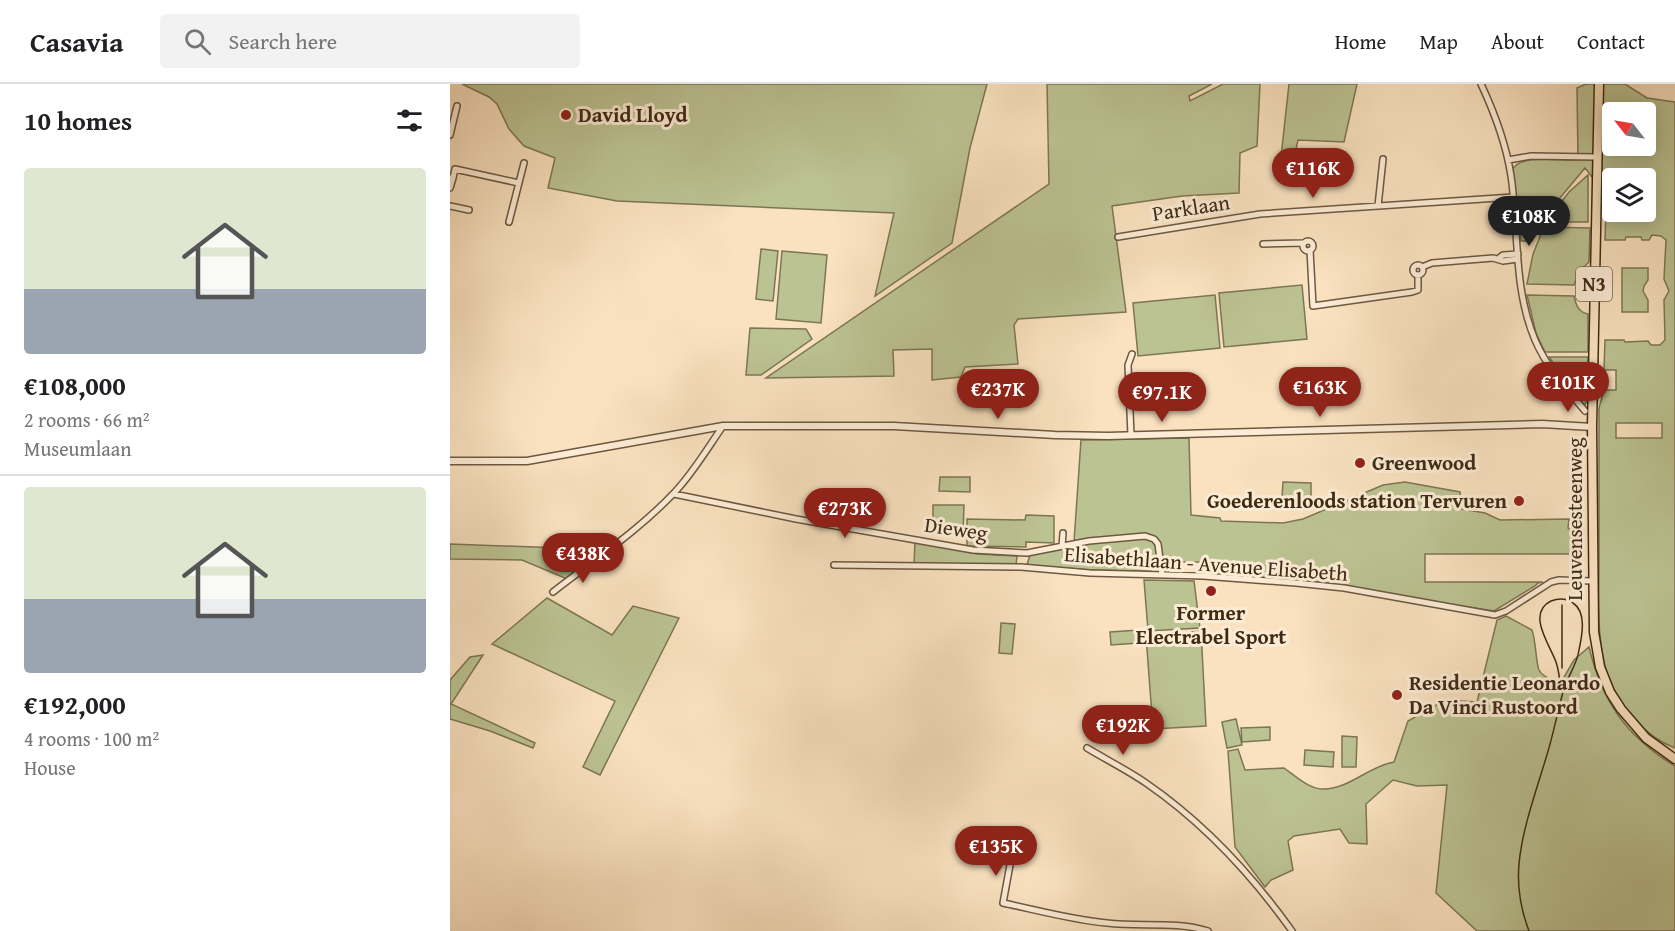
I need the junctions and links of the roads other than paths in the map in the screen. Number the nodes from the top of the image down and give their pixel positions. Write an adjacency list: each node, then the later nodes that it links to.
1 (1481, 84): 7 (street)
2 (1599, 84): 5 (main road, Leuvensesteenweg / N3)
3 (457, 106): 4 (street)
4 (450, 135)
5 (1596, 157): 7 (street); 23 (main road, Leuvensesteenweg / N3)
6 (1383, 159): 14 (street)
7 (1508, 160): 12 (street)
8 (524, 163): 10 (street)
9 (451, 178): 10 (street); 11 (street)
10 (519, 183): 16 (street)
11 (450, 188)
12 (1514, 197): 14 (street, Parklaan); 19 (street)
13 (450, 206): 15 (street)
14 (1378, 206): 17 (street, Parklaan)
15 (469, 210)
16 (509, 222)
17 (1118, 237)
18 (1263, 244): 19 (street)
19 (1518, 256): 21 (street)
20 (1132, 354): 24 (street)
21 (1584, 411)
22 (723, 426): 24 (street); 25 (street); 26 (street)
23 (1592, 427): 24 (street); 33 (main road, Leuvensesteenweg / N3)
24 (1131, 435)
25 (450, 461)
26 (674, 494): 29 (street, Dieweg); 34 (street)
27 (1063, 533): 28 (street)
28 (1062, 546): 29 (street, Dieweg); 32 (street, Dieweg)
29 (1022, 553): 31 (street)
30 (834, 565): 31 (street, Elisabethlaan - Avenue Elisabeth)
31 (1021, 567): 32 (street, Elisabethlaan - Avenue Elisabeth)
32 (1162, 575): 33 (street, Elisabethlaan - Avenue Elisabeth)
33 (1593, 581): 36 (main road, Leuvensesteenweg / N3)
34 (553, 592)
35 (1087, 748): 39 (street)
36 (1675, 758)
37 (1012, 854): 38 (street)
38 (1208, 931)
39 (1292, 931)

